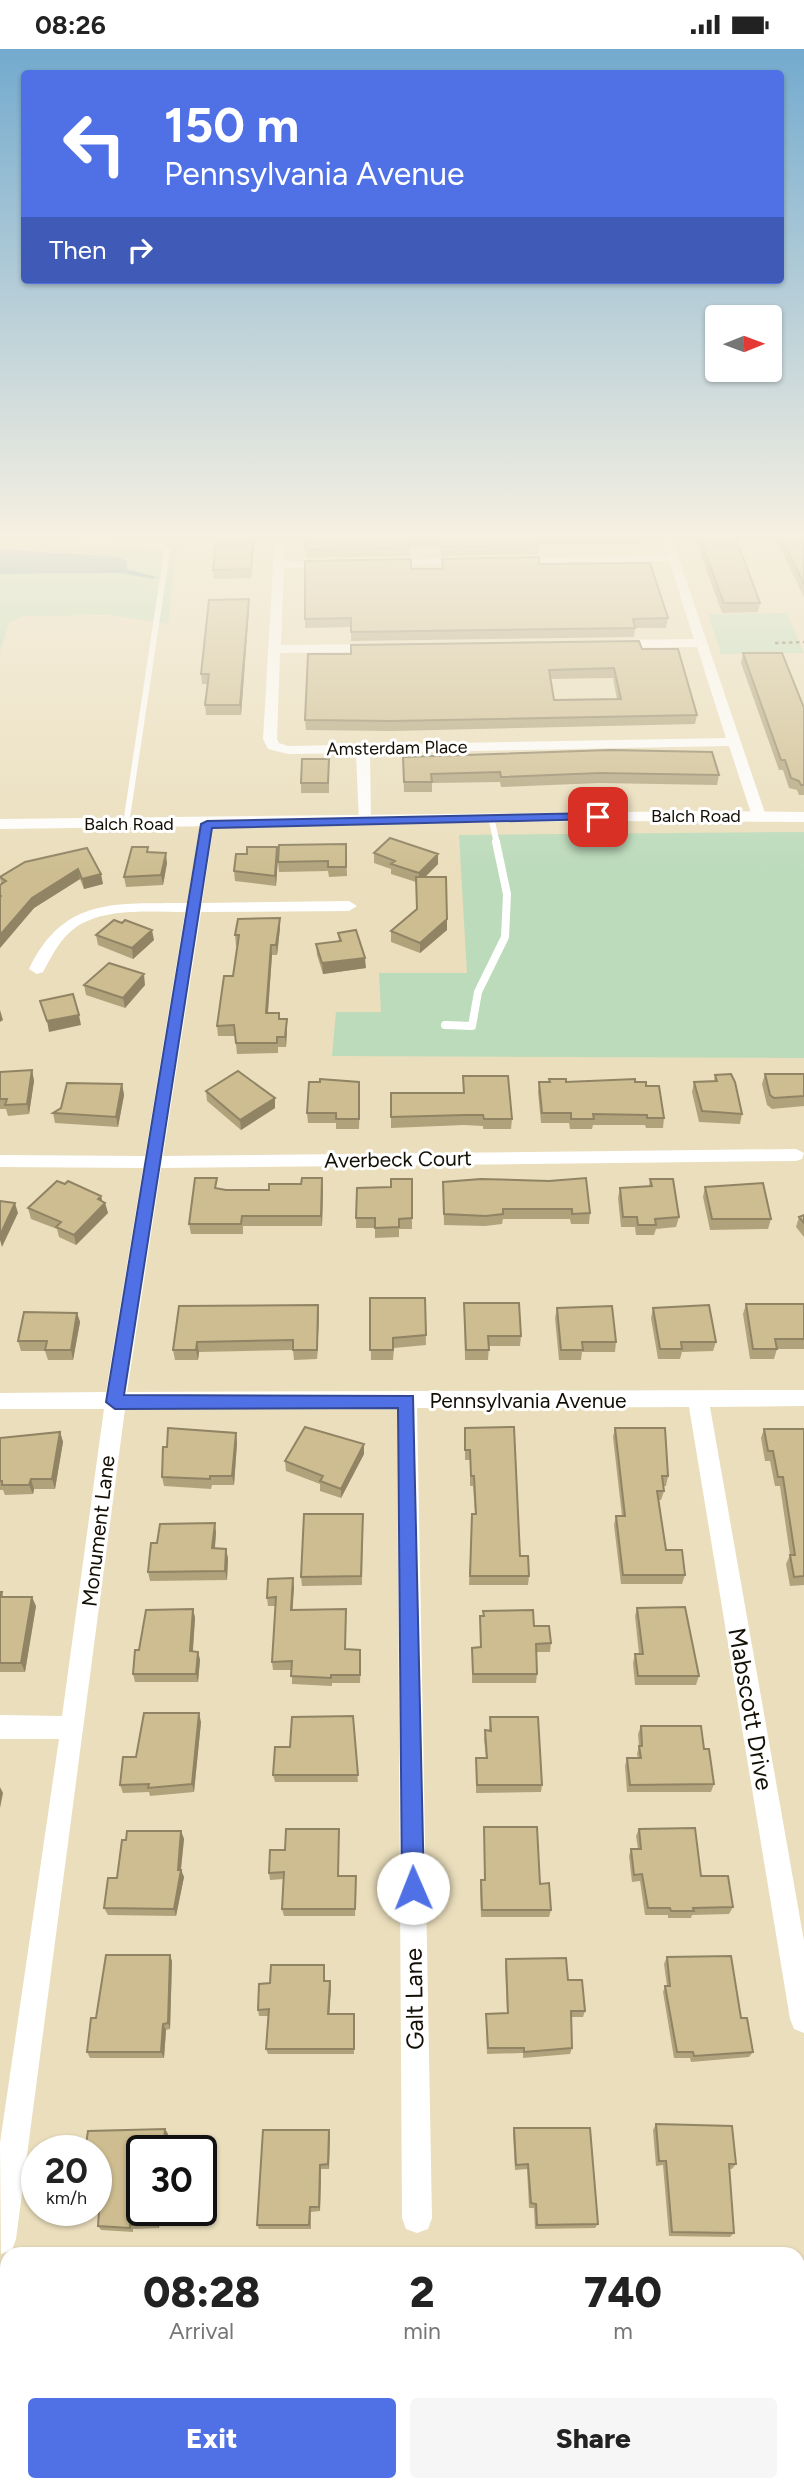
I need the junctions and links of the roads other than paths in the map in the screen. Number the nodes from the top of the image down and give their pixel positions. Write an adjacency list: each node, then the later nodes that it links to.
1 (153, 647): 12 (lane)
2 (705, 647): 5 (street)
3 (386, 648): 4 (street)
4 (275, 649): 6 (street, Amsterdam Place)
5 (736, 742): 6 (street, Amsterdam Place); 7 (street)
6 (363, 748): 10 (street)
7 (759, 816): 8 (street, Balch Road); 9 (street, Balch Road)
8 (491, 817): 10 (street, Balch Road); 17 (lane)
9 (804, 817)
10 (364, 819): 13 (street, Balch Road)
11 (0, 824): 12 (street, Balch Road)
12 (126, 824): 13 (street, Balch Road)
13 (207, 824): 15 (street, Monument Lane)
14 (349, 906): 15 (street)
15 (193, 909): 16 (street); 20 (street, Monument Lane)
16 (37, 969)
17 (445, 1025)
18 (796, 1155): 20 (street, Averbeck Court)
19 (0, 1161): 20 (street, Averbeck Court)
20 (155, 1162): 25 (street, Monument Lane)
21 (804, 1398): 22 (street, Pennsylvania Avenue)
22 (698, 1399): 24 (street, Pennsylvania Avenue); 28 (street, Mabscott Drive)
23 (0, 1401): 25 (street, Pennsylvania Avenue)
24 (407, 1401): 25 (street, Pennsylvania Avenue); 29 (street, Galt Lane)
25 (115, 1402): 27 (street, Monument Lane)
26 (0, 1727): 27 (street)
27 (73, 1728): 30 (street, Monument Lane)
28 (804, 2019)
29 (417, 2218)
30 (1, 2239)

